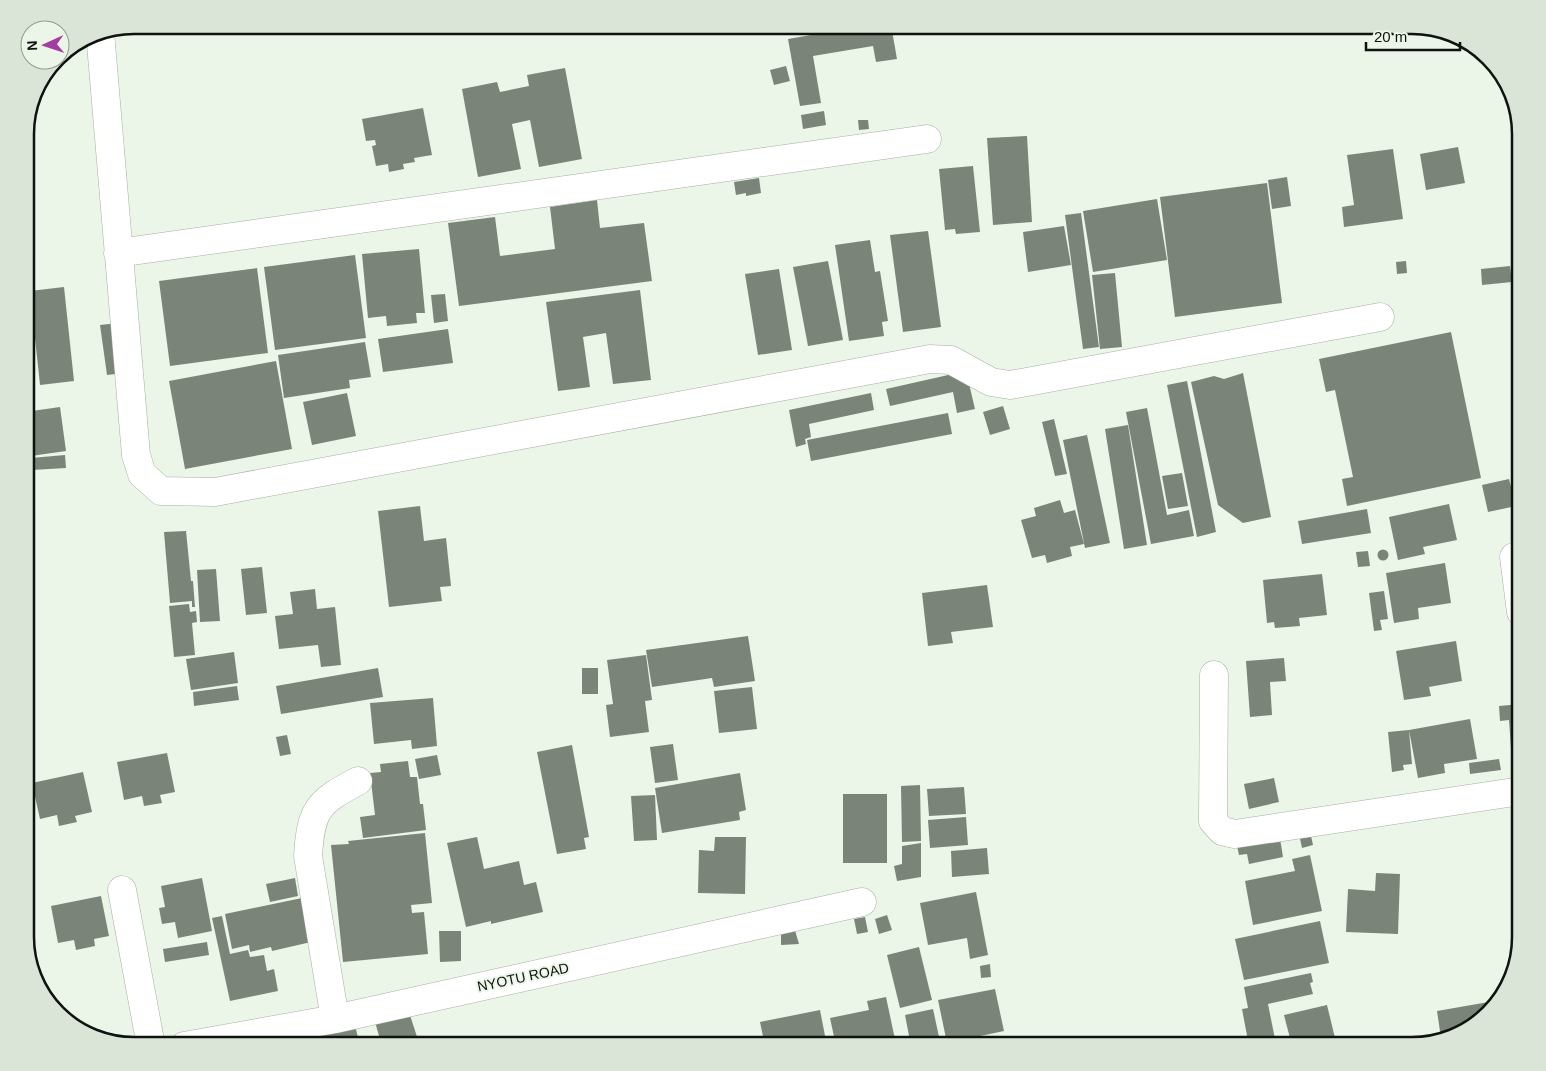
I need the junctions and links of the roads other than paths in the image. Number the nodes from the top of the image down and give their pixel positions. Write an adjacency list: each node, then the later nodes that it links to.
1 (101, 39): 3 (street)
2 (927, 139): 3 (street)
3 (118, 253): 4 (street)
4 (1380, 317)
5 (1214, 675): 7 (street)
6 (358, 781): 10 (street)
7 (1512, 792)
8 (122, 890): 11 (street)
9 (862, 902): 10 (street, NYOTU ROAD)
10 (335, 1019): 12 (street, NYOTU ROAD)
11 (150, 1037)
12 (234, 1037)

